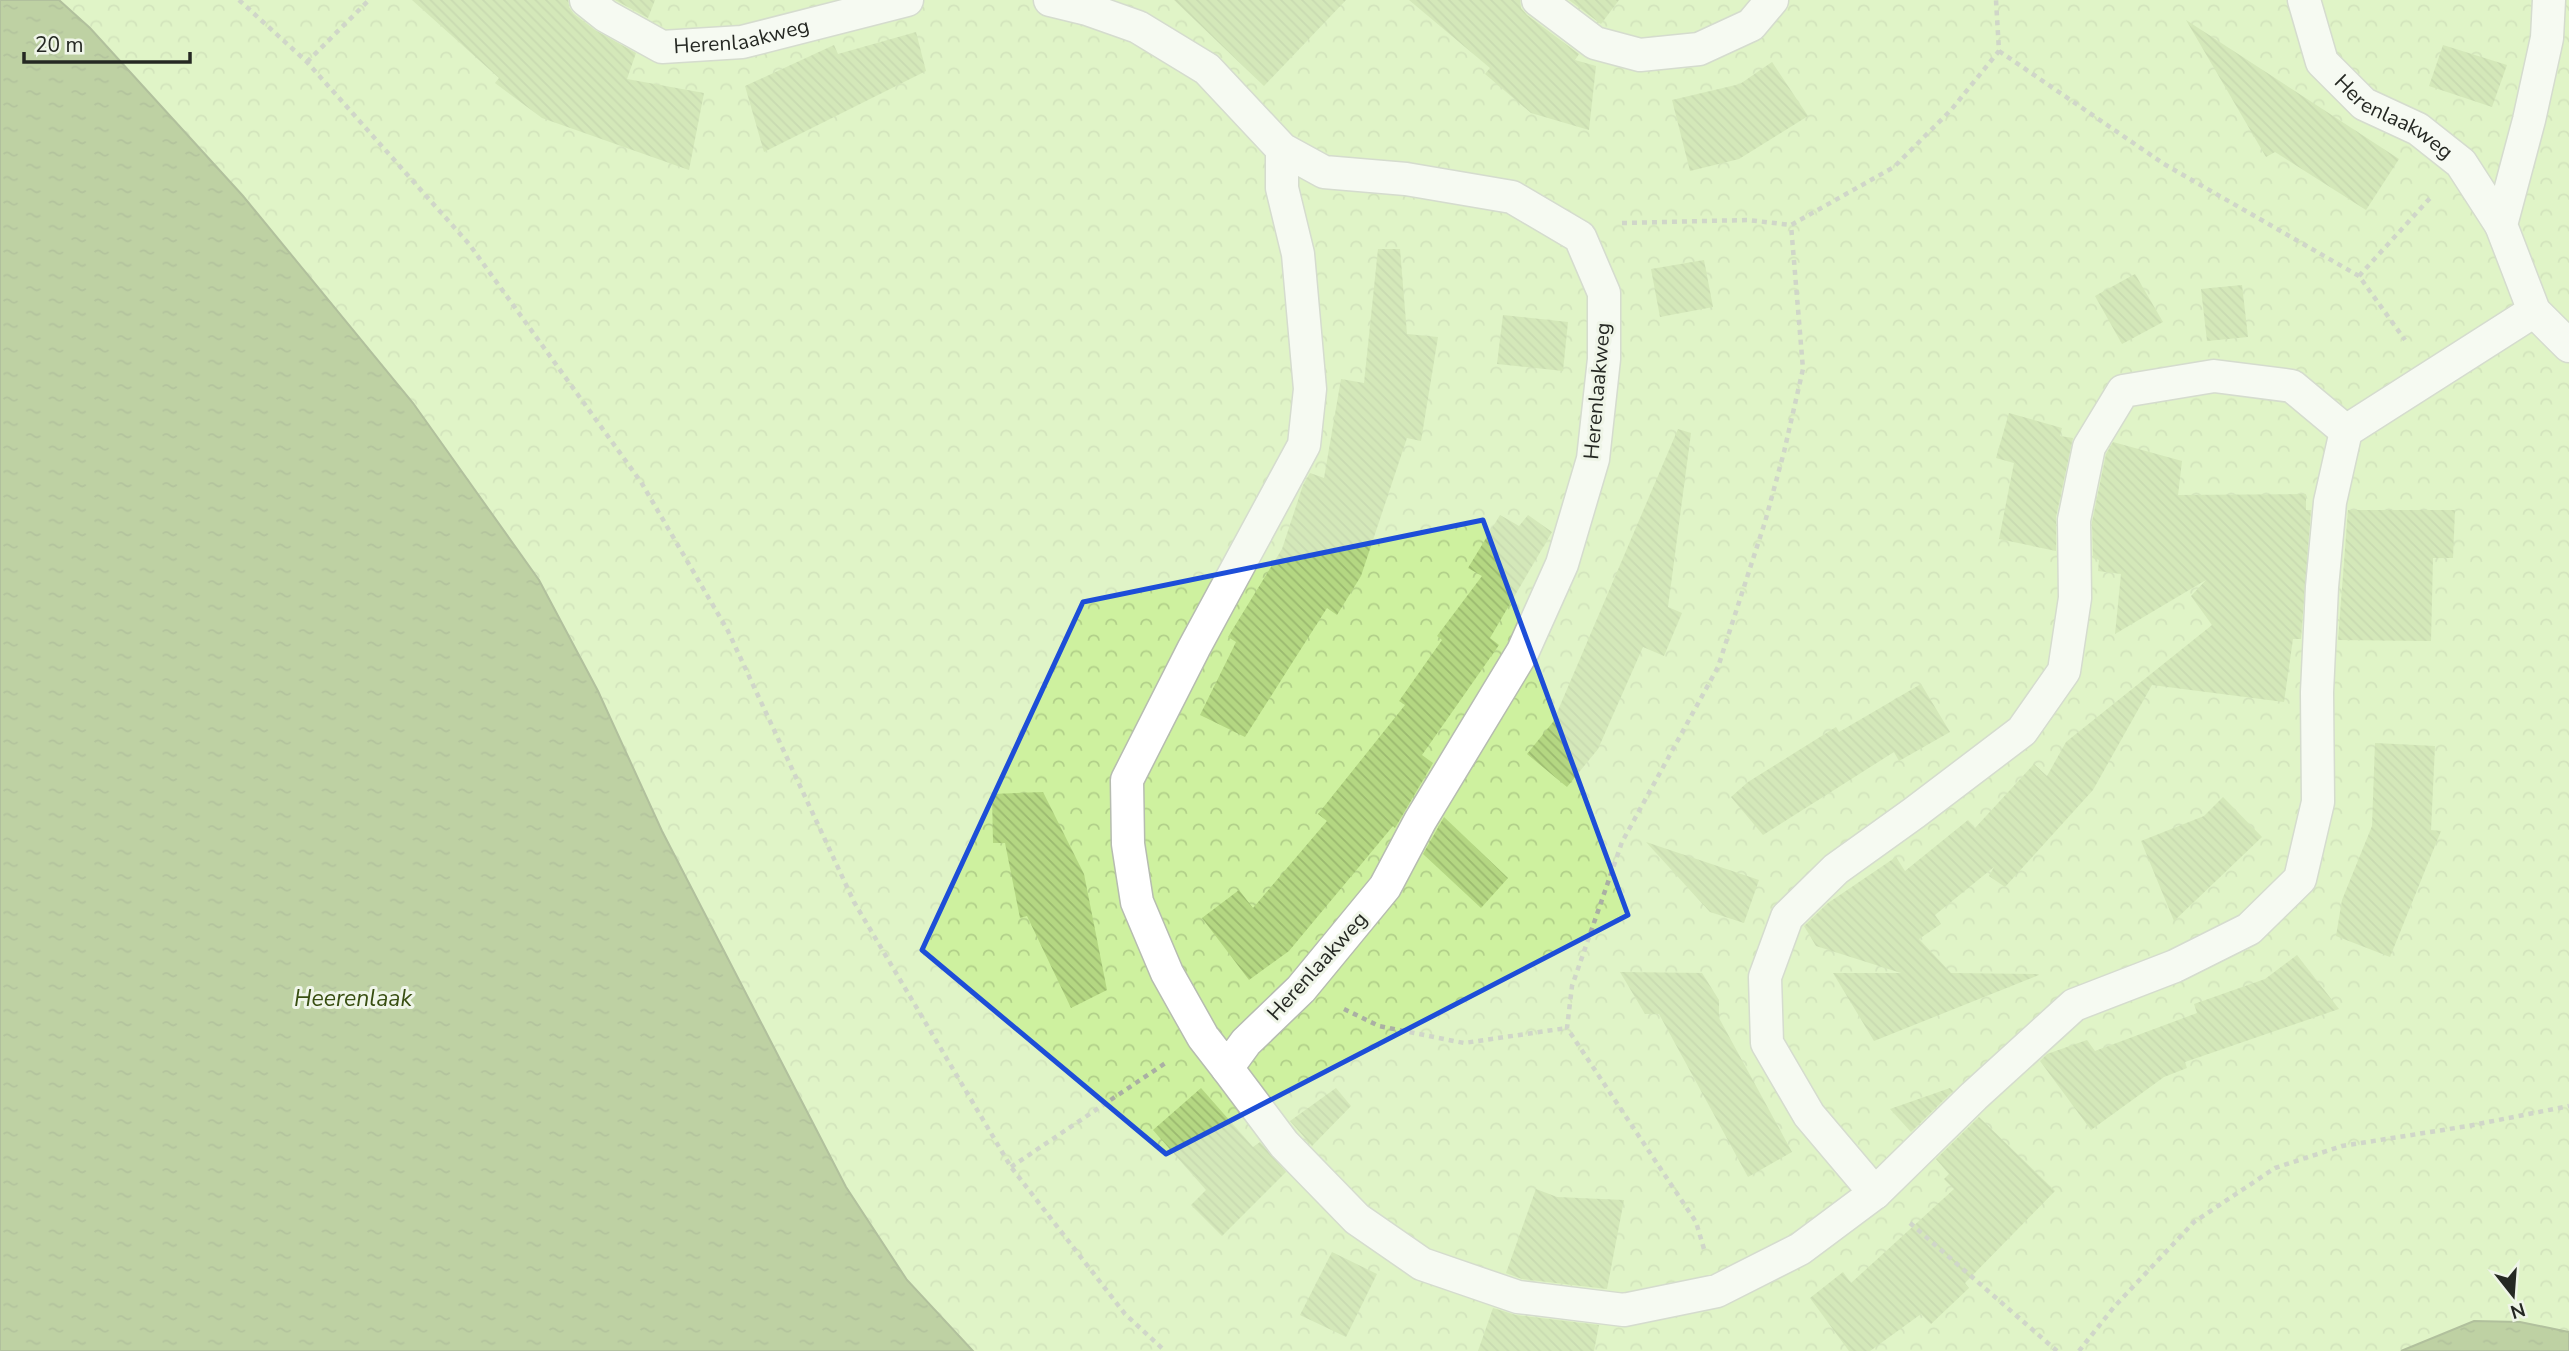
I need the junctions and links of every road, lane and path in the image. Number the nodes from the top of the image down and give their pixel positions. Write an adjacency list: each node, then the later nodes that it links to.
1 (239, 0): 12 (path)
2 (369, 0): 12 (path)
3 (586, 0): 4 (lane, Herenlaakweg)
4 (907, 0)
5 (1050, 0): 13 (lane)
6 (1538, 0): 7 (lane)
7 (1772, 0)
8 (1996, 0): 11 (path)
9 (2304, 0): 14 (lane, Herenlaakweg)
10 (2549, 0): 16 (lane)
11 (1999, 51): 15 (path); 18 (path)
12 (306, 62): 28 (path)
13 (1282, 149): 17 (lane); 25 (lane)
14 (2461, 163): 16 (lane, Herenlaakweg); 18 (path)
15 (1791, 225): 17 (path); 24 (path)
16 (2501, 225): 19 (lane, Herenlaakweg)
17 (1580, 237): 23 (lane, Herenlaakweg)
18 (2358, 276): 21 (path)
19 (2533, 312): 20 (lane, Herenlaakweg); 21 (lane)
20 (2569, 346)
21 (2432, 375): 22 (lane)
22 (2346, 431): 29 (lane); 29 (lane)
23 (1301, 989): 24 (path); 26 (lane, Herenlaakweg)
24 (1567, 1028): 30 (path)
25 (1203, 1037): 26 (lane); 28 (path)
26 (1227, 1068): 30 (lane)
27 (2569, 1106): 33 (path)
28 (1011, 1167): 31 (path)
29 (1875, 1193): 30 (lane); 32 (path)
30 (1717, 1291)
31 (1165, 1351)
32 (2057, 1351)
33 (2079, 1351)

